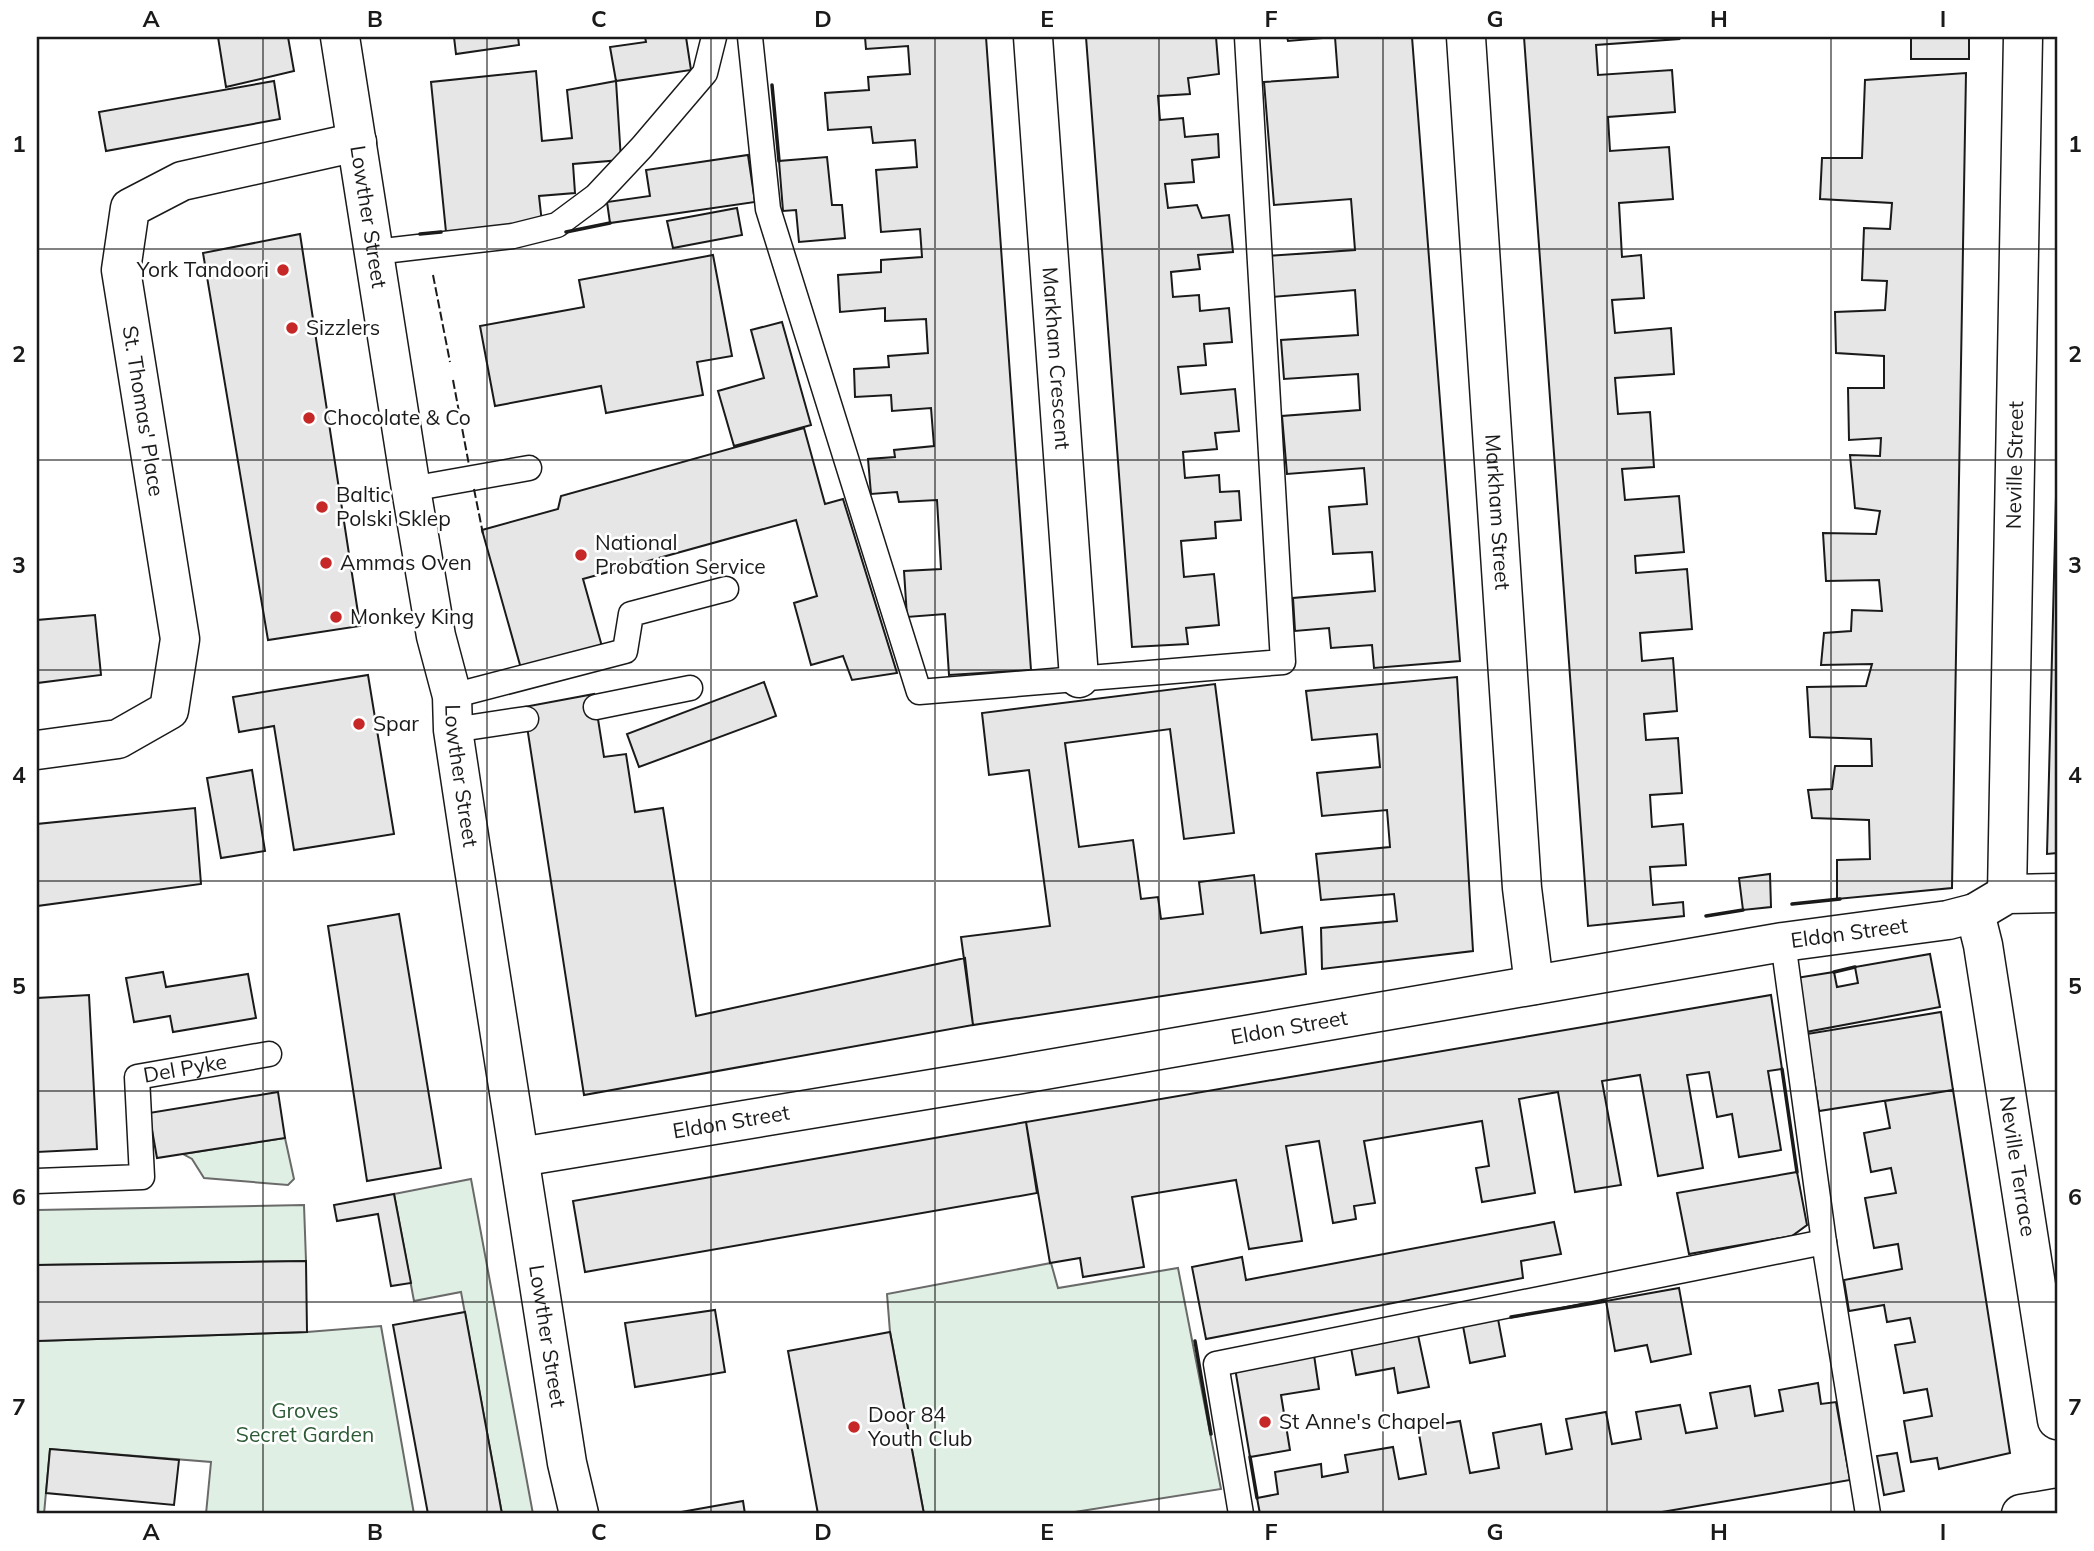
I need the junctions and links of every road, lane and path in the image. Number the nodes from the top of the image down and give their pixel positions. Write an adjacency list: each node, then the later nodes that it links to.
1 (340, 37): 8 (street, Lowther Street)
2 (714, 37): 9 (lane)
3 (750, 37): 13 (lane)
4 (1033, 37): 13 (street, Markham Crescent)
5 (1247, 37): 13 (lane)
6 (1466, 37): 22 (street, Markham Street)
7 (2023, 37): 20 (street, Neville Street)
8 (357, 142): 9 (street, Lowther Street); 18 (street, St. Thomas' Place)
9 (375, 253): 11 (street, Lowther Street)
10 (529, 468): 11 (lane)
11 (411, 489): 16 (street, Lowther Street)
12 (726, 589): 16 (lane)
13 (1079, 678)
14 (690, 688): 15 (lane)
15 (596, 707)
16 (452, 713): 17 (lane); 24 (street, Lowther Street)
17 (526, 719)
18 (37, 750)
19 (2057, 893): 20 (street, Eldon Street)
20 (1991, 904): 21 (street, Eldon Street); 27 (street, Neville Terrace)
21 (1783, 942): 22 (street, Eldon Street); 26 (lane)
22 (1534, 985): 24 (street, Eldon Street)
23 (269, 1054): 25 (lane, Del Pyke)
24 (520, 1157): 29 (street, Lowther Street)
25 (37, 1181)
26 (1824, 1242): 30 (lane); 31 (lane)
27 (2057, 1420)
28 (2057, 1508): 32 (street)
29 (579, 1514)
30 (1241, 1514)
31 (1868, 1514)
32 (2021, 1514)

